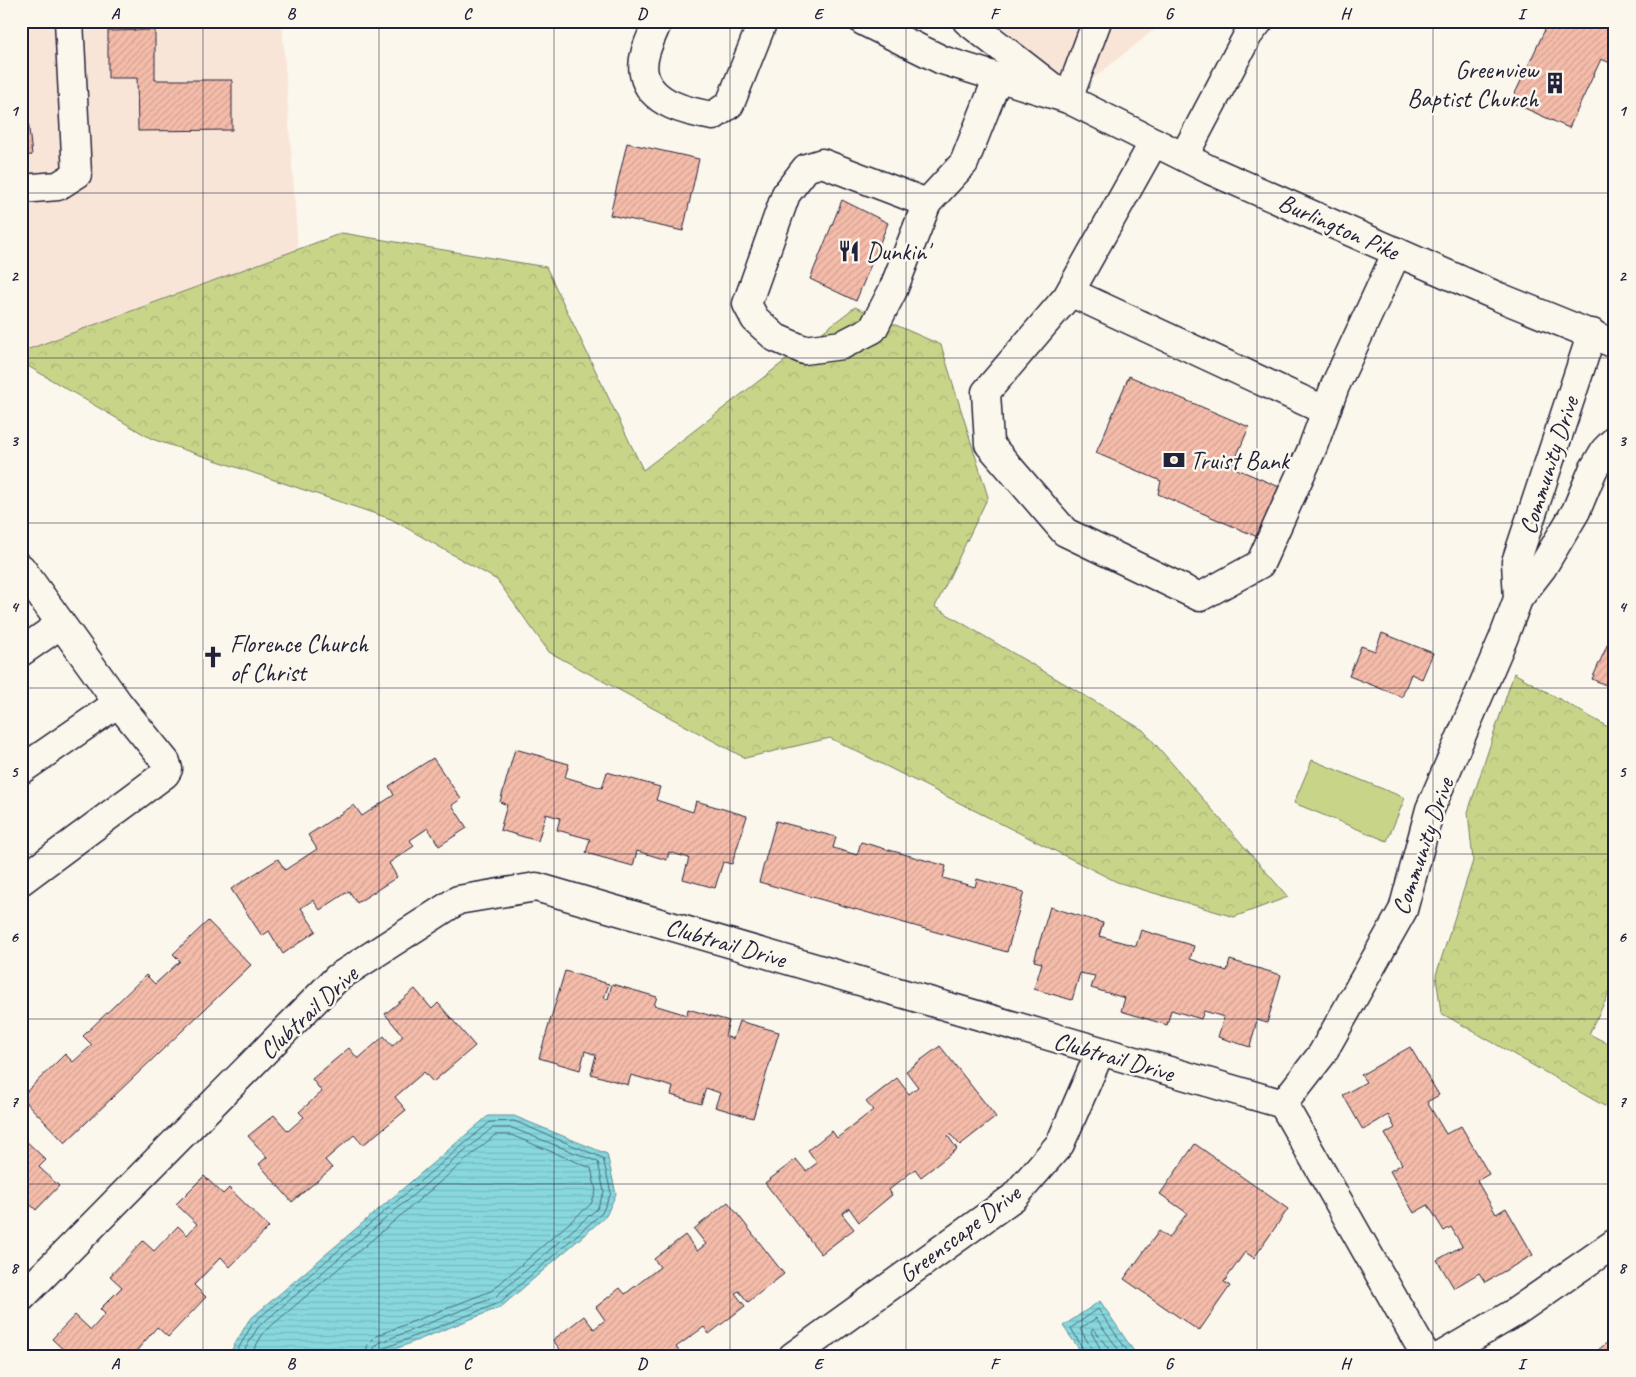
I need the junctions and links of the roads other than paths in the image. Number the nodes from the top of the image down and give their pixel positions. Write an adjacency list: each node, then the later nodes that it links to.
1 (69, 21): 12 (street)
2 (658, 21): 3 (street)
3 (763, 21)
4 (863, 21): 8 (street, Burlington Pike)
5 (967, 21): 9 (street, Burlington Pike)
6 (1097, 21): 9 (street)
7 (1259, 21): 11 (street)
8 (998, 77): 9 (street, Burlington Pike); 13 (street)
9 (1068, 99): 10 (street, Burlington Pike)
10 (1154, 142): 11 (street, Burlington Pike); 15 (street)
11 (1184, 156): 14 (street, Burlington Pike)
12 (21, 189)
13 (927, 203): 13 (street)
14 (1397, 252): 16 (street, Burlington Pike); 17 (street)
15 (1070, 292): 17 (street); 17 (street)
16 (1604, 339): 20 (street, Community Drive)
17 (1326, 411)
18 (1615, 440): 20 (street, Community Drive)
19 (21, 568): 21 (street)
20 (1518, 599): 27 (street, Community Drive)
21 (61, 624): 22 (street); 23 (street)
22 (21, 652)
23 (118, 703): 24 (street); 25 (street)
24 (21, 770)
25 (21, 881)
26 (1100, 1052): 27 (street, Clubtrail Drive); 29 (street, Clubtrail Drive); 30 (street, Greenscape Drive)
27 (1283, 1104): 31 (street)
28 (1615, 1243): 32 (street)
29 (21, 1298)
30 (794, 1356)
31 (1426, 1356)
32 (1441, 1356)

